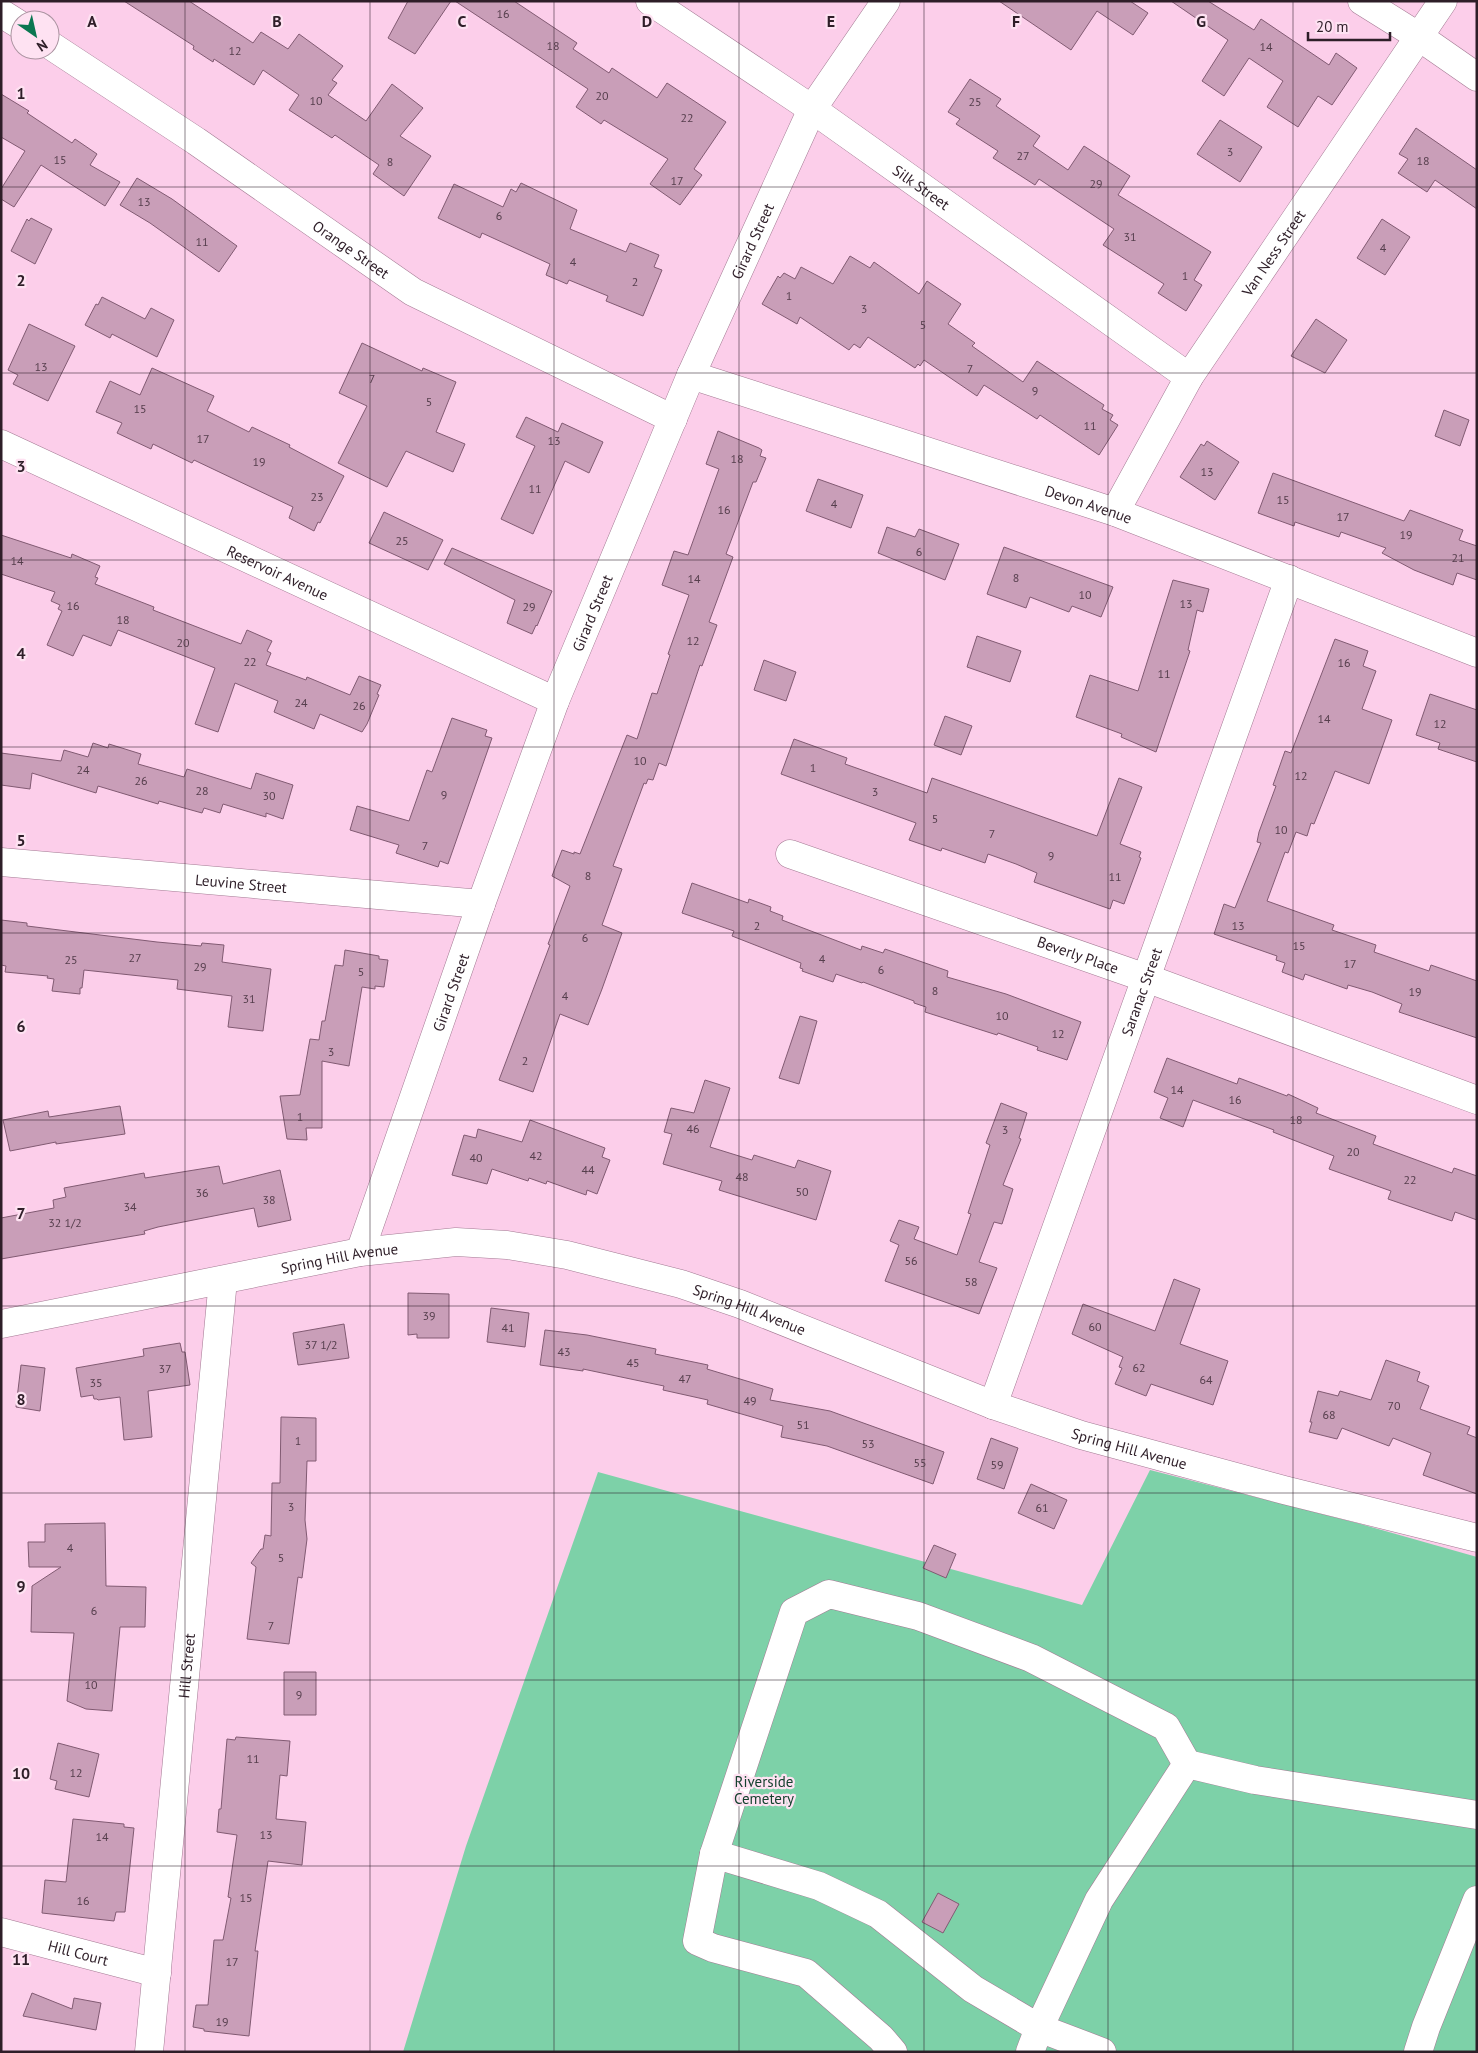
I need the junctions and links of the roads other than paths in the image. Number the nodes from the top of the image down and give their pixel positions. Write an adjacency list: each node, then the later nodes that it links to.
1 (650, 1): 8 (street, Silk Street)
2 (886, 1): 8 (street, Girard Street)
3 (1362, 1): 5 (street)
4 (1442, 1): 5 (street, Van Ness Street)
5 (1418, 36): 7 (street); 10 (street, Van Ness Street)
6 (60, 52): 11 (street, Orange Street)
7 (1477, 77)
8 (812, 109): 9 (street, Girard Street); 10 (street, Silk Street)
9 (692, 375): 11 (street, Girard Street); 13 (street, Devon Avenue)
10 (1189, 377): 13 (street, Van Ness Street)
11 (673, 419): 16 (street, Girard Street)
12 (1, 444): 16 (street, Reservoir Avenue)
13 (1115, 512): 14 (street, Devon Avenue)
14 (1289, 579): 15 (street, Devon Avenue); 20 (street, Saranac Street)
15 (1477, 653)
16 (555, 701): 19 (street, Girard Street)
17 (790, 854): 20 (street, Beverly Place)
18 (1, 862): 19 (street, Leuvine Street)
19 (482, 904): 22 (street, Girard Street)
20 (1146, 978): 21 (street, Beverly Place); 25 (street, Saranac Street)
21 (1477, 1100)
22 (360, 1252): 23 (street, Spring Hill Avenue); 25 (street, Spring Hill Avenue)
23 (223, 1280): 24 (street, Spring Hill Avenue); 32 (street, Hill Street)
24 (1, 1324)
25 (993, 1405): 26 (street, Spring Hill Avenue)
26 (1477, 1538)
27 (1187, 1764): 28 (street); 29 (street); 33 (street)
28 (1477, 1815)
29 (714, 1854): 33 (street); 35 (street)
30 (1477, 1900): 37 (street)
31 (1, 1932): 32 (street, Hill Court)
32 (157, 1973): 34 (street, Hill Street)
33 (1035, 2040): 36 (street)
34 (149, 2052)
35 (893, 2052)
36 (1102, 2052)
37 (1418, 2052)

